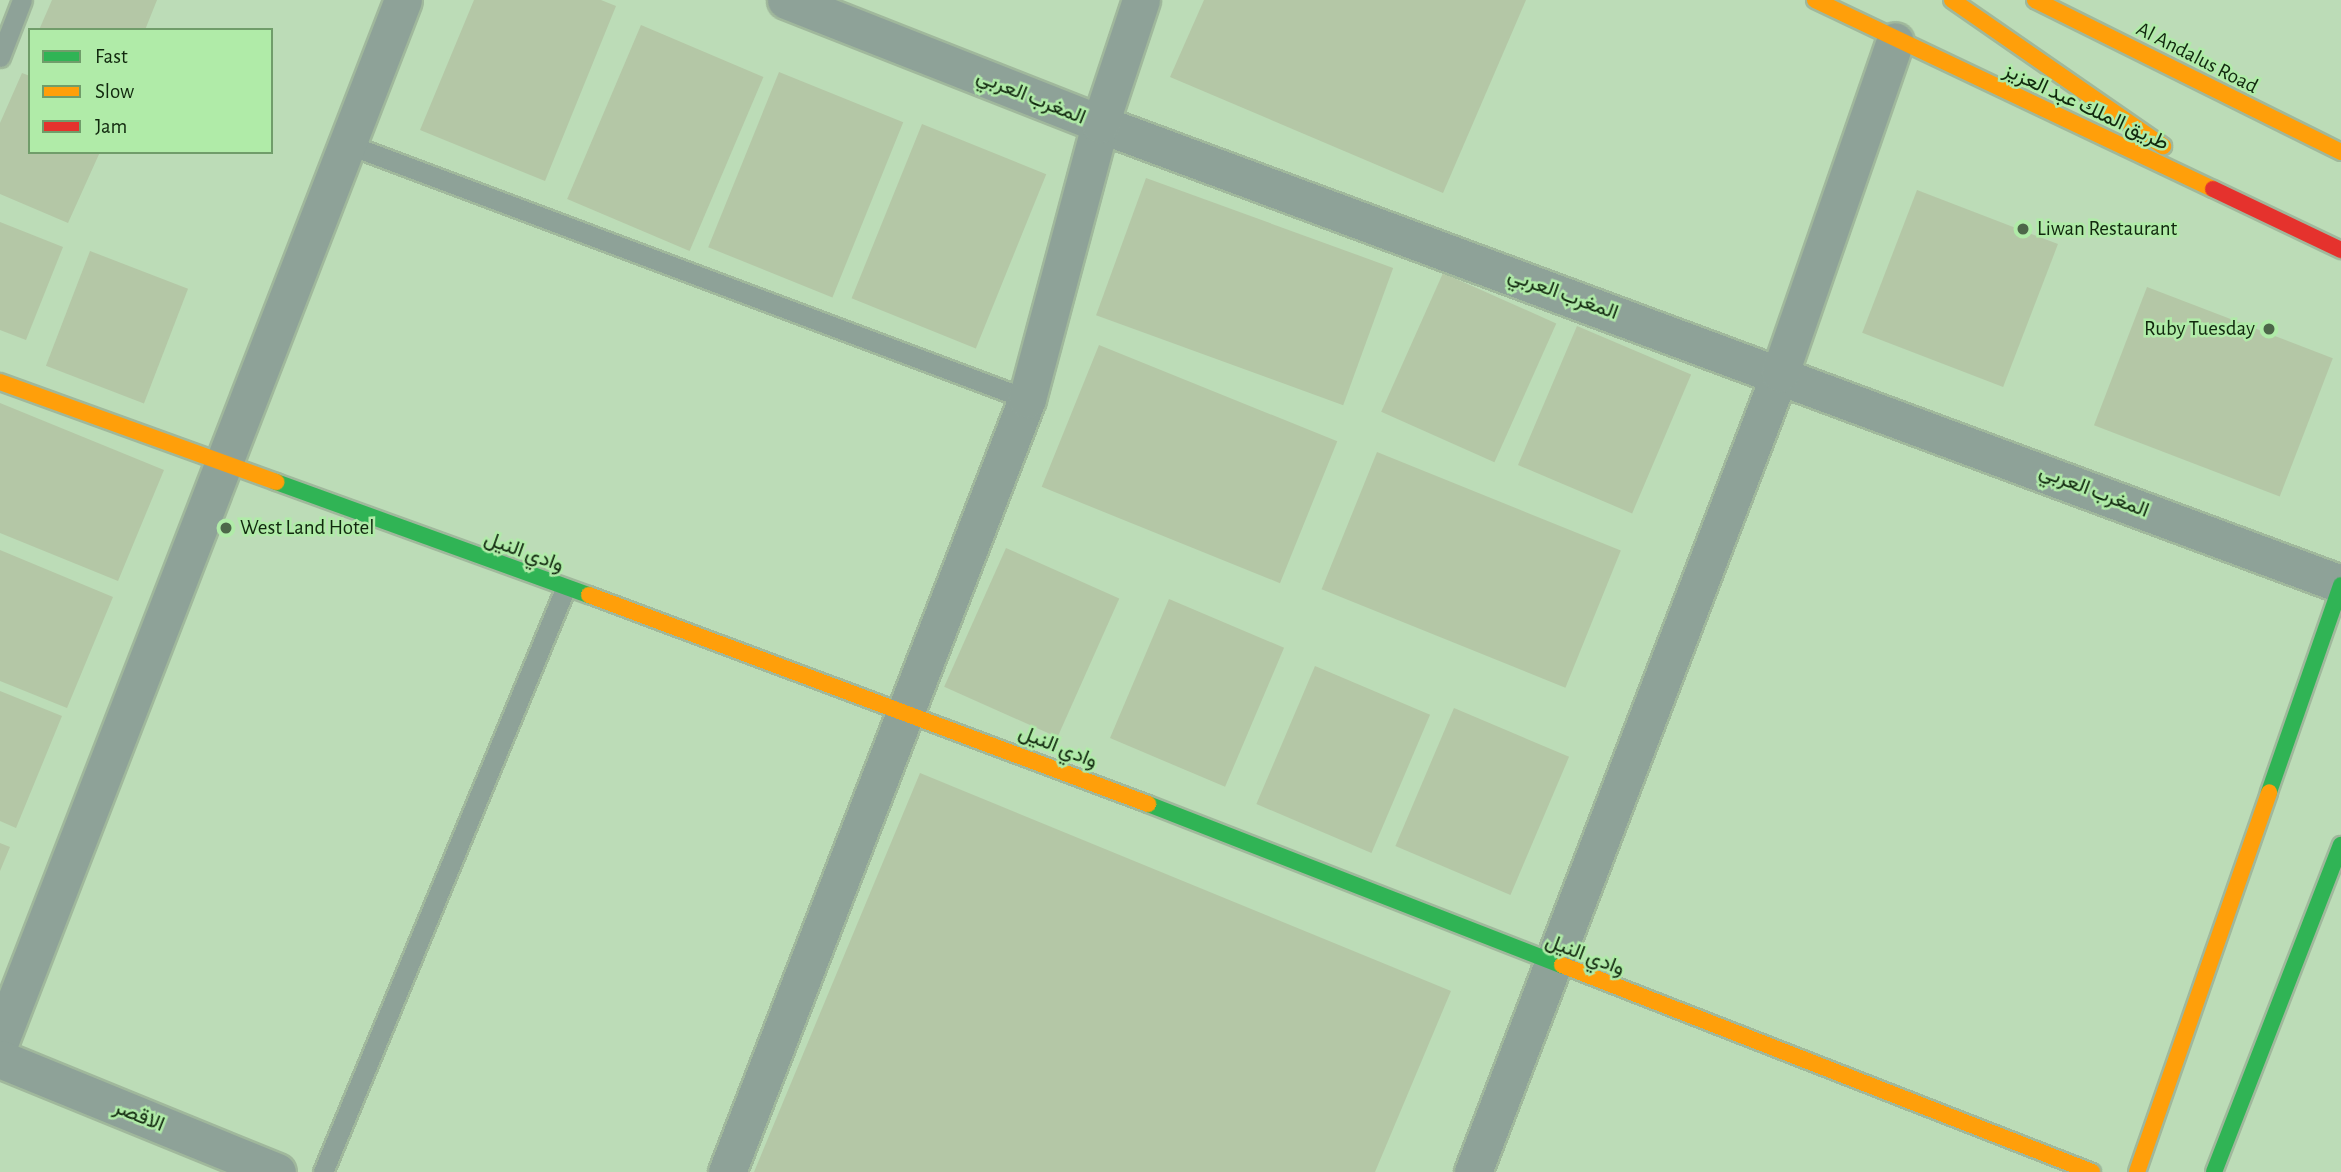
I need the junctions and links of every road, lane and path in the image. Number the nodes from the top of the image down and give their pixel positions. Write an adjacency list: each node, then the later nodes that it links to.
1 (22, 0): 9 (lane)
2 (403, 0): 11 (street)
3 (786, 0): 10 (street, المغرب العربي)
4 (1142, 0): 10 (street)
5 (1815, 0): 8 (street, طريق الملك عبد العزيز)
6 (1952, 0): 13 (street)
7 (2035, 0): 12 (street, Al Andalus Road)
8 (1895, 41): 13 (street, طريق الملك عبد العزيز); 15 (street)
9 (0, 57)
10 (1100, 124): 15 (street, المغرب العربي); 17 (street)
11 (347, 144): 17 (lane); 18 (street)
12 (2341, 152)
13 (2254, 209): 14 (street, طريق الملك عبد العزيز)
14 (2341, 250)
15 (1780, 373): 19 (street, المغرب العربي); 23 (street)
16 (0, 382): 18 (street, وادي النيل)
17 (1027, 399): 21 (street)
18 (222, 467): 20 (street, وادي النيل); 24 (street)
19 (2341, 584): 31 (street)
20 (565, 589): 21 (street, وادي النيل); 27 (lane)
21 (907, 710): 23 (street, وادي النيل); 28 (street)
22 (2341, 845): 32 (street)
23 (1557, 967): 29 (street); 30 (street, وادي النيل)
24 (0, 1041)
25 (0, 1059): 26 (street, الاقصر)
26 (277, 1172)
27 (323, 1172)
28 (727, 1172)
29 (1473, 1172)
30 (2092, 1172)
31 (2137, 1172)
32 (2214, 1172)

